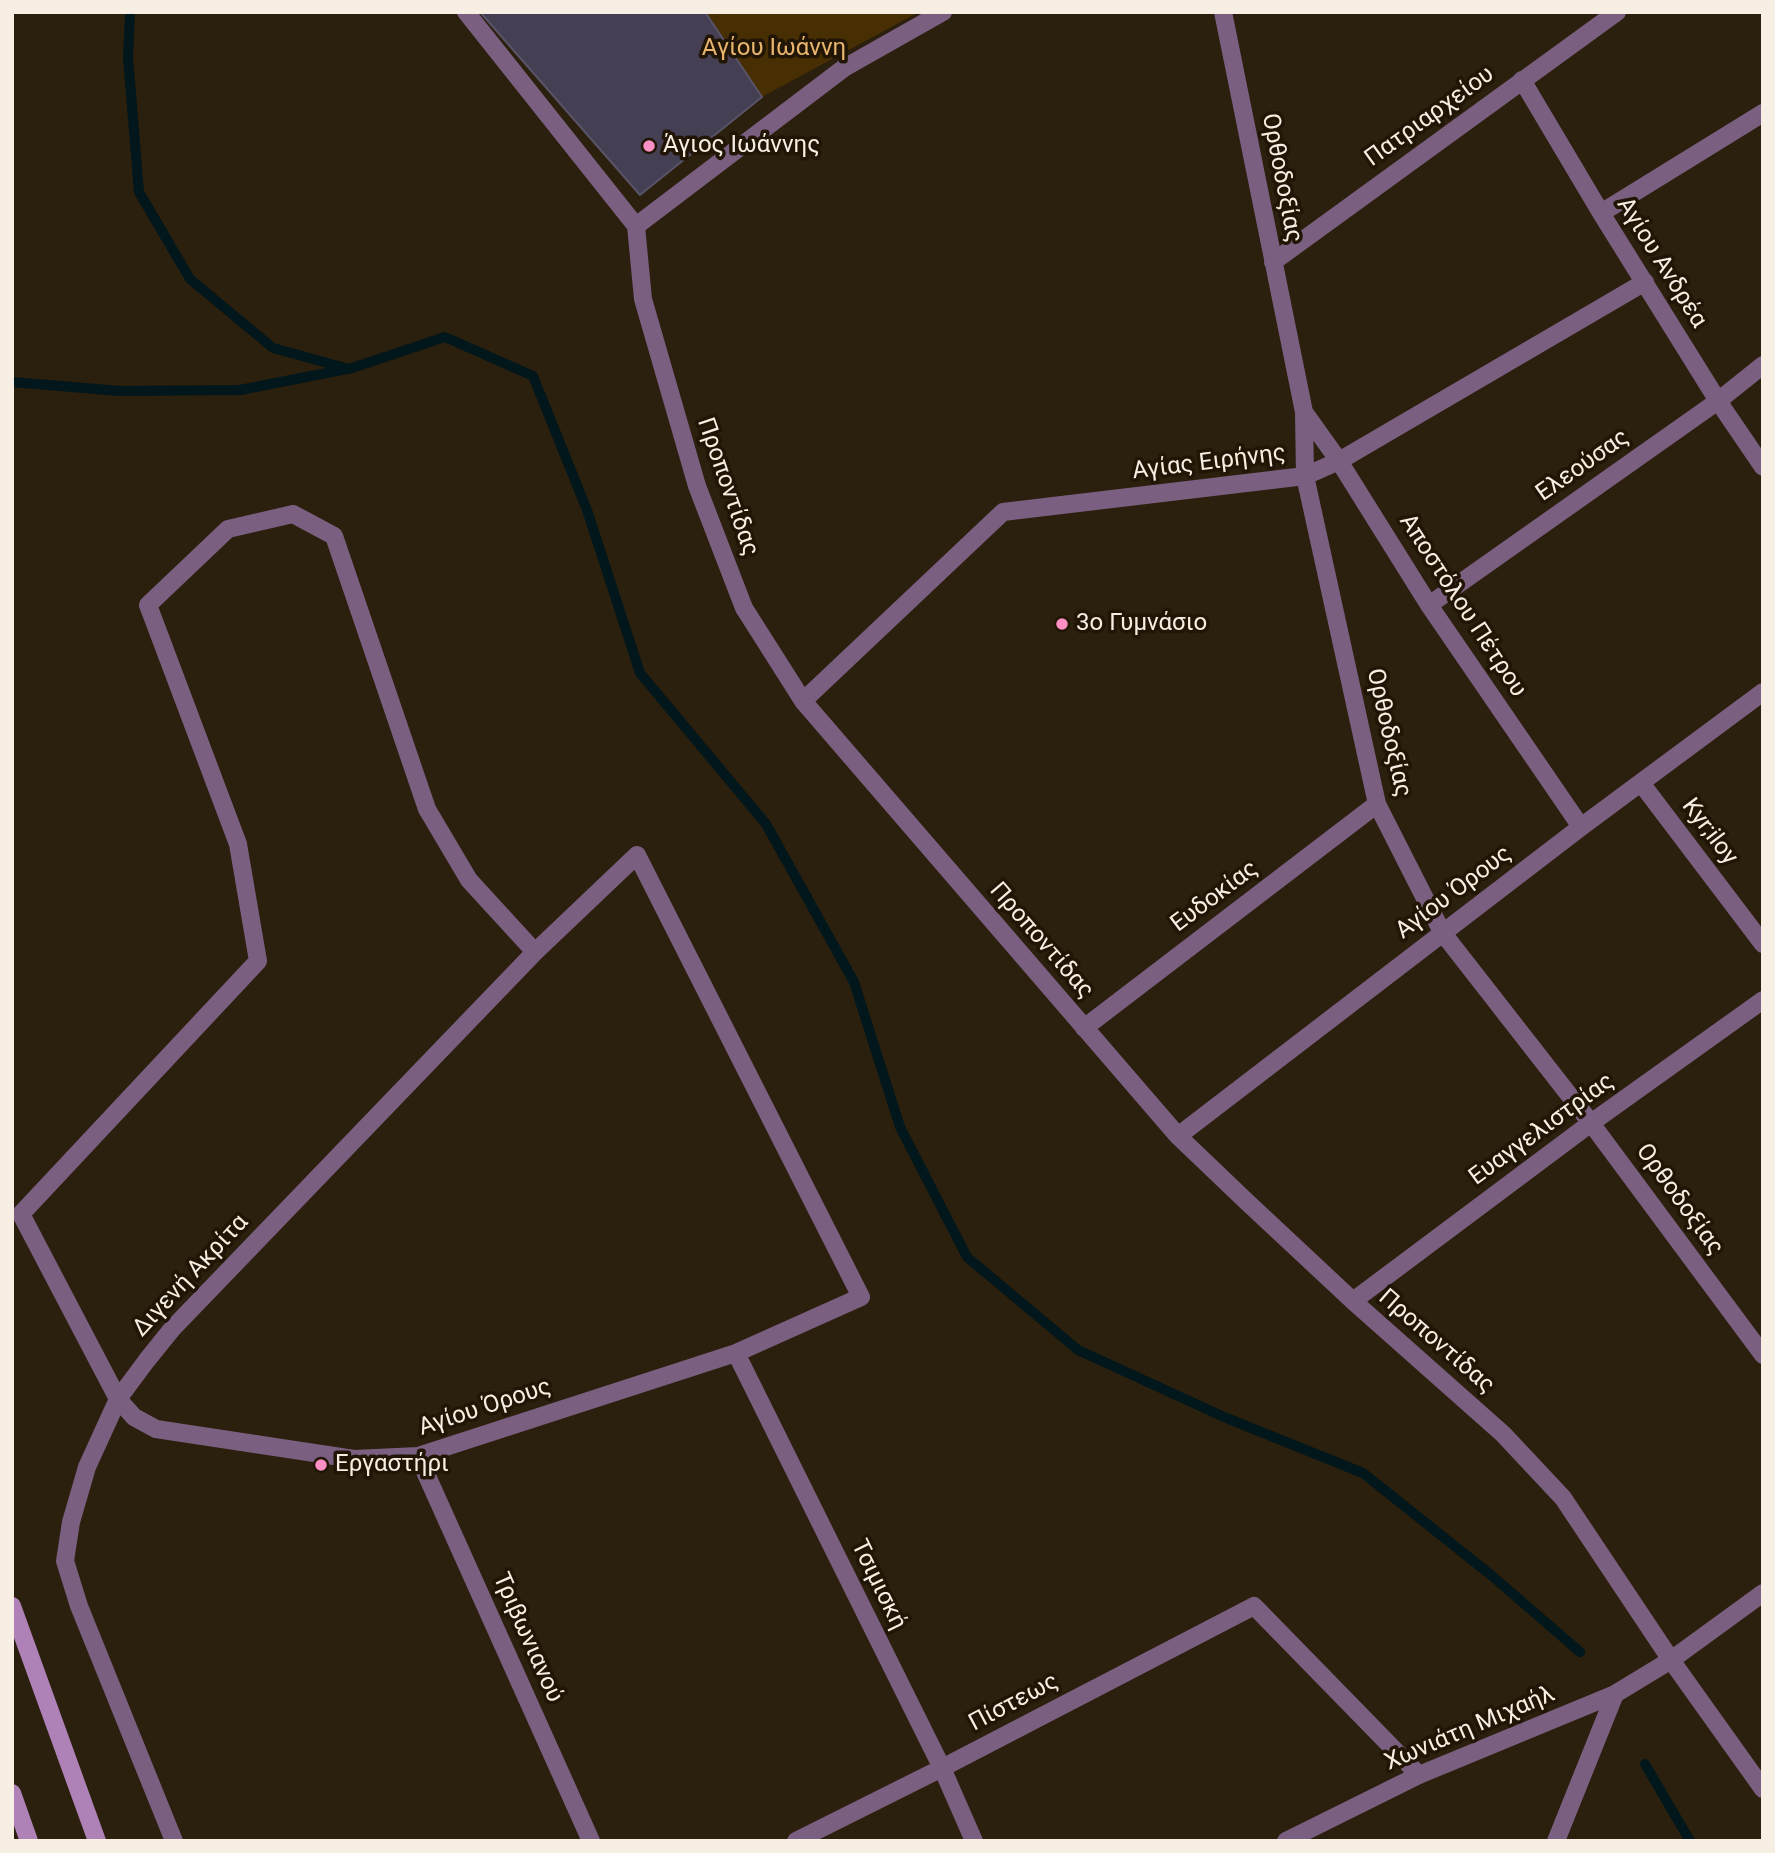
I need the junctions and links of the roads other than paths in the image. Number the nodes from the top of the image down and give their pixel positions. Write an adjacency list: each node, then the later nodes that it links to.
1 (466, 12): 8 (street)
2 (943, 12): 8 (street)
3 (1223, 12): 9 (street, Ορθοδοξίας)
4 (1617, 12): 5 (street, Πατριαρχείου)
5 (1522, 80): 7 (street, Αγίου Ανδρέα); 9 (street, Πατριαρχείου)
6 (1763, 113): 7 (street)
7 (1601, 213): 10 (street, Αγίου Ανδρέα)
8 (636, 226): 19 (street, Προποντίδας)
9 (1273, 262): 13 (street, Ορθοδοξίας)
10 (1645, 282): 12 (street, Αγίου Ανδρέα); 14 (street, Αγίας Ειρήνης)
11 (1763, 365): 12 (street, Ελεούσας)
12 (1718, 401): 15 (street, Αγίου Ανδρέα); 17 (street, Ελεούσας)
13 (1304, 412): 14 (street, Αποστόλου Πέτρου); 16 (street, Ορθοδοξίας)
14 (1339, 461): 16 (street, Αγίας Ειρήνης); 17 (street, Αποστόλου Πέτρου)
15 (1763, 467)
16 (1305, 476): 19 (street, Αγίας Ειρήνης); 21 (street, Ορθοδοξίας)
17 (1429, 605): 22 (street, Αποστόλου Πέτρου)
18 (1763, 692): 20 (street, Αγίου Όρους)
19 (803, 701): 27 (street, Προποντίδας)
20 (1642, 783): 22 (street, Αγίου Όρους); 24 (street, Kyr;iloy)
21 (1377, 804): 23 (street, Ορθοδοξίας); 27 (street, Ευδοκίας)
22 (1581, 827): 23 (street, Αγίου Όρους)
23 (1443, 932): 28 (street, Ορθοδοξίας); 29 (street, Αγίου Όρους)
24 (1763, 944)
25 (535, 952): 30 (street, Διγενή Ακρίτα); 34 (street, Διγενή Ακρίτα); 34 (street)
26 (1763, 1000): 28 (street, Ευαγγελιστρίας)
27 (1084, 1028): 29 (street, Προποντίδας)
28 (1591, 1123): 31 (street, Ευαγγελιστρίας); 33 (street, Ορθοδοξίας)
29 (1178, 1136): 31 (street, Προποντίδας)
30 (861, 1297): 32 (street, Αγίου Όρους)
31 (1353, 1301): 38 (street, Προποντίδας)
32 (736, 1353): 35 (street, Αγίου Όρους); 40 (street, Τσιμισκή)
33 (1763, 1355)
34 (118, 1399): 35 (street, Αγίου Όρους); 46 (street, Διγενή Ακρίτα)
35 (418, 1456): 47 (street, Τριβωνιανού)
36 (1763, 1593): 38 (street, Χωνιάτη Μιχαήλ)
37 (12, 1606): 45 (main road)
38 (1671, 1660): 39 (street, Χωνιάτη Μιχαήλ); 42 (street, Προποντίδας)
39 (1615, 1694): 41 (street, Χωνιάτη Μιχαήλ); 51 (street)
40 (942, 1769): 41 (street, Πίστεως); 48 (street, Πίστεως); 49 (street, Τσιμισκή)
41 (1419, 1775): 50 (street, Χωνιάτη Μιχαήλ)
42 (1763, 1789)
43 (12, 1793): 44 (main road)
44 (29, 1841)
45 (97, 1841)
46 (174, 1841)
47 (591, 1841)
48 (796, 1841)
49 (974, 1841)
50 (1286, 1841)
51 (1556, 1841)

